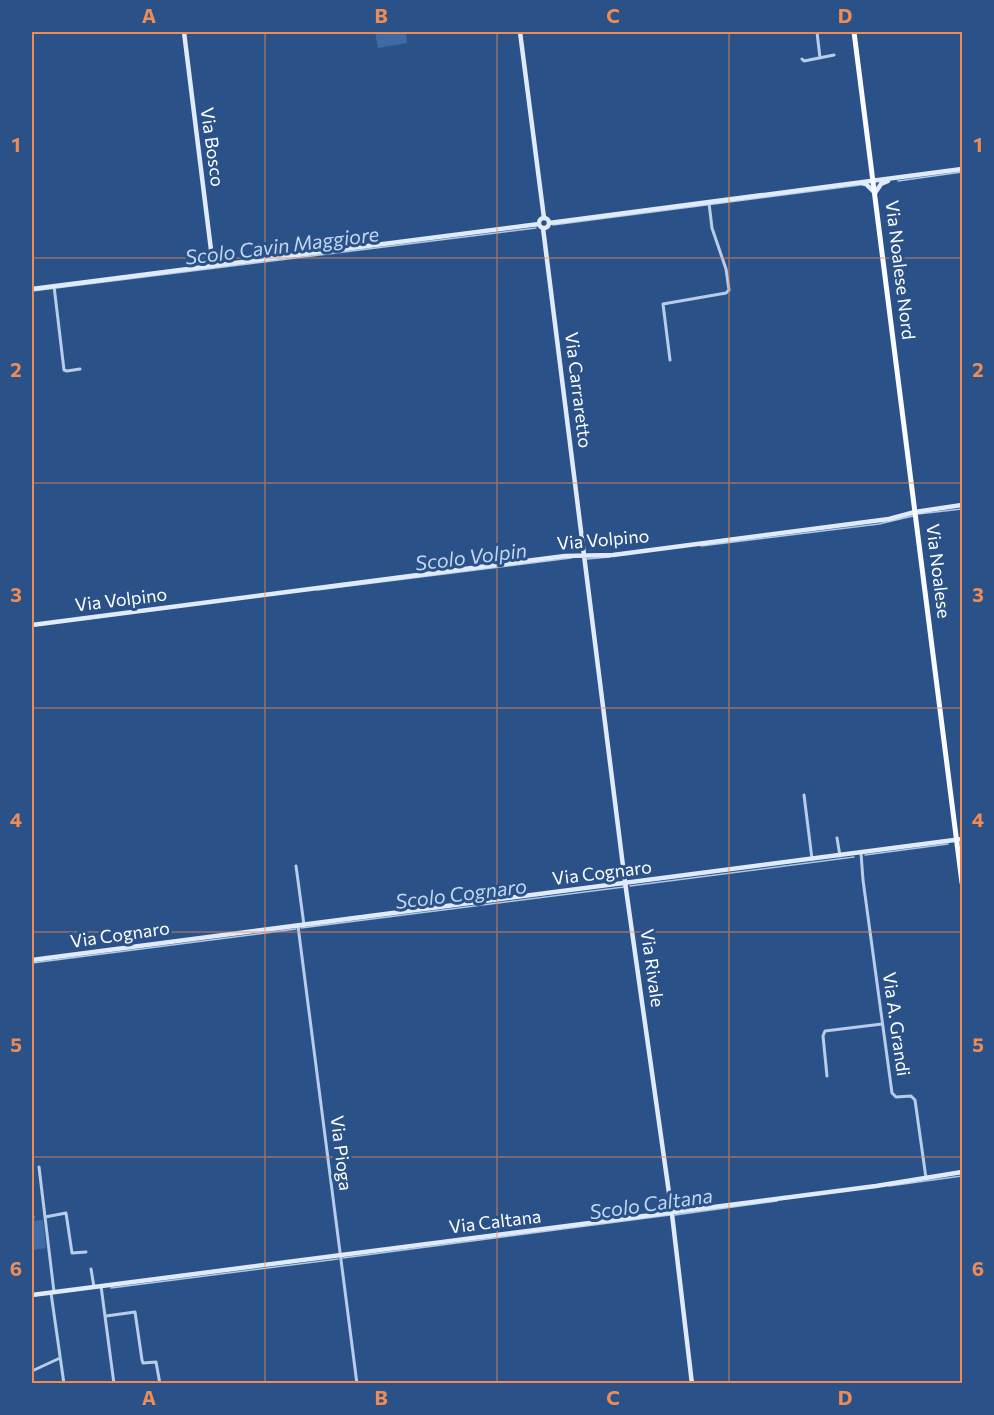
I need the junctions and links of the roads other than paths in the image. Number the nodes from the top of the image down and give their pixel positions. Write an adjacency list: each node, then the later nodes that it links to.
1 (184, 32): 20 (street, Via Bosco)
2 (520, 32): 16 (street)
3 (817, 32): 6 (street)
4 (854, 32): 10 (main road, Via Noalese Nord)
5 (834, 55): 6 (street)
6 (820, 58): 7 (street)
7 (802, 59)
8 (963, 169): 9 (street)
9 (890, 180): 10 (street); 13 (street)
10 (873, 181): 11 (street); 12 (street); 13 (street); 14 (main road, Via Noalese Nord)
11 (858, 183): 12 (street); 15 (street)
12 (866, 184): 14 (street)
13 (881, 184): 14 (street)
14 (875, 193): 26 (main road, Via Noalese Nord)
15 (709, 205): 17 (street); 23 (street)
16 (544, 218): 17 (street); 18 (street)
17 (549, 223): 19 (street)
18 (538, 224): 19 (street); 20 (street)
19 (543, 228): 27 (street, Via Carraretto)
20 (213, 266): 21 (street)
21 (54, 288): 22 (street); 24 (street)
22 (32, 289)
23 (670, 360)
24 (80, 369)
25 (963, 505): 26 (street, Via Volpino)
26 (915, 512): 27 (street, Via Volpino); 31 (main road, Via Noalese)
27 (585, 558): 28 (street, Via Volpino); 36 (street, Via Rivale)
28 (32, 625)
29 (804, 795): 34 (street)
30 (837, 838): 33 (street)
31 (960, 840): 32 (street, Via Cognaro); 37 (main road, Via Noalese)
32 (861, 853): 33 (street, Via Cognaro); 40 (street, Via A. Grandi)
33 (840, 856): 34 (street, Via Cognaro)
34 (812, 859): 36 (street, Via Cognaro)
35 (296, 866): 38 (street, Via Pioga)
36 (626, 883): 38 (street, Via Cognaro); 45 (street, Via Rivale)
37 (963, 883)
38 (301, 926): 39 (street, Via Cognaro); 48 (street, Via Pioga)
39 (32, 960)
40 (882, 1024): 41 (street); 44 (street, Via A. Grandi)
41 (827, 1076)
42 (39, 1167): 46 (street)
43 (962, 1172): 44 (street, Via Caltana)
44 (926, 1178): 45 (street, Via Caltana)
45 (672, 1214): 48 (street, Via Caltana); 61 (street, Via Rivale)
46 (45, 1217): 47 (street); 52 (street)
47 (86, 1252)
48 (340, 1255): 50 (street, Via Caltana); 60 (street, Via Pioga)
49 (91, 1269): 51 (street)
50 (101, 1286): 51 (street, Via Caltana); 54 (street)
51 (94, 1287): 52 (street, Via Caltana)
52 (53, 1292): 53 (street, Via Caltana); 55 (street)
53 (32, 1296)
54 (106, 1316): 58 (street); 59 (street)
55 (60, 1358): 56 (street); 57 (street)
56 (32, 1371)
57 (64, 1383)
58 (114, 1383)
59 (160, 1383)
60 (357, 1383)
61 (692, 1383)

